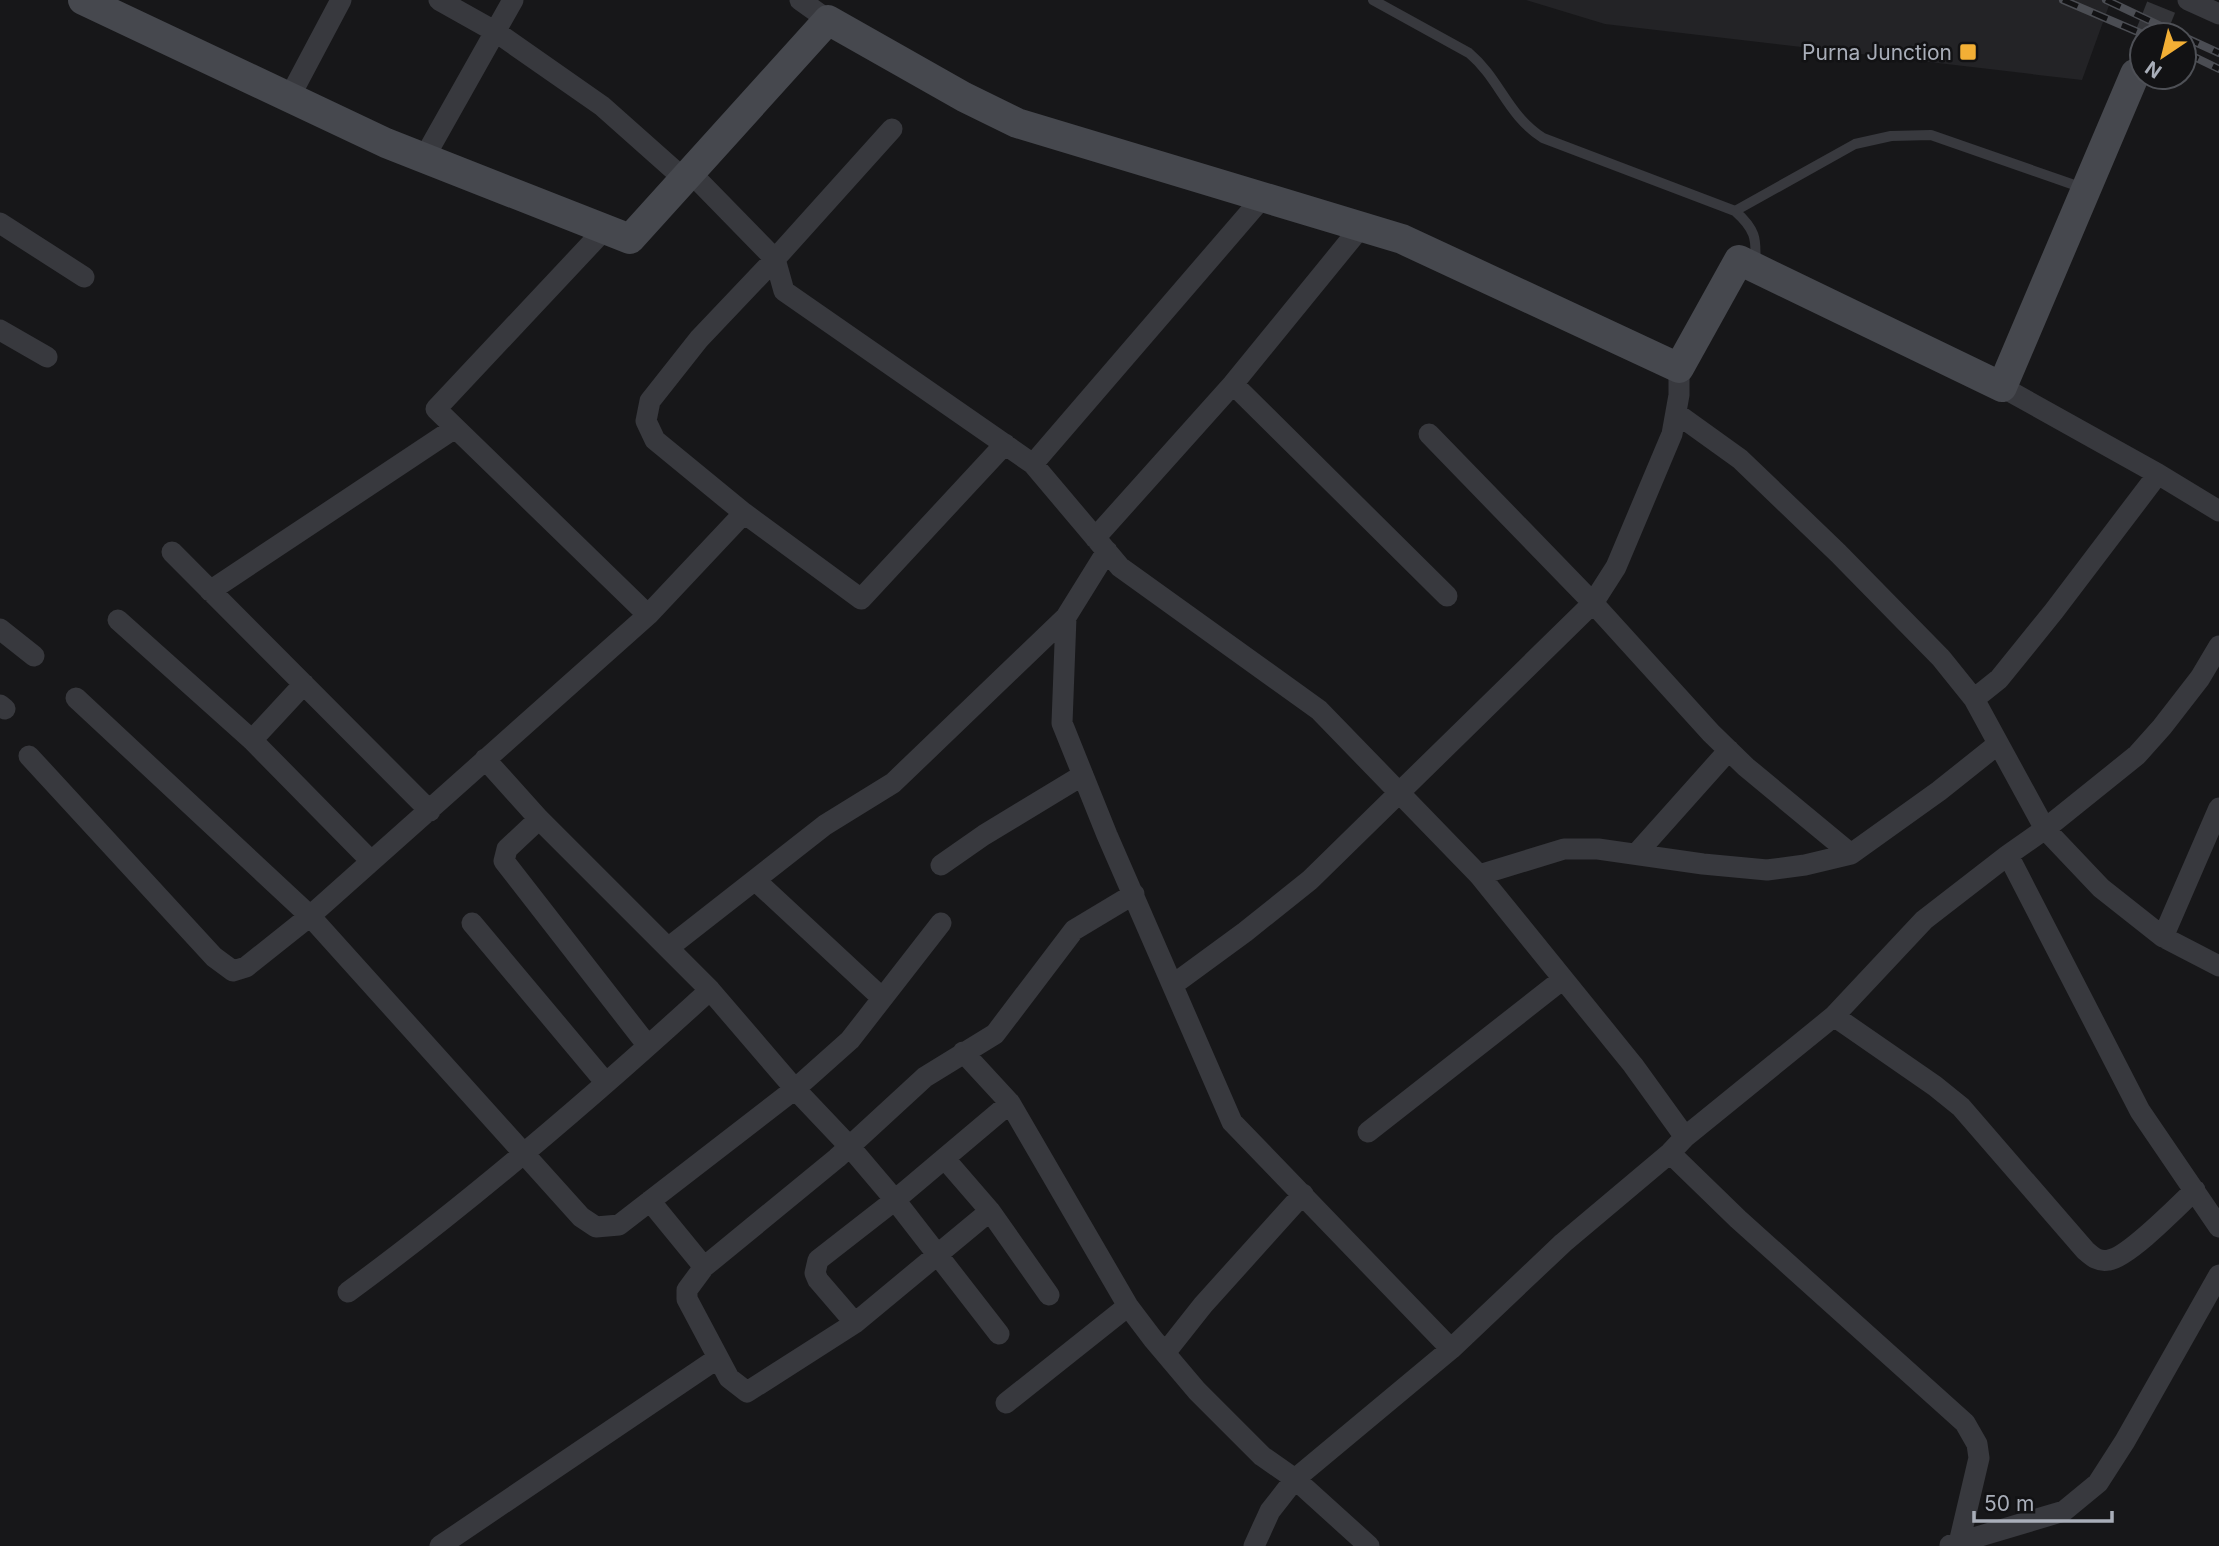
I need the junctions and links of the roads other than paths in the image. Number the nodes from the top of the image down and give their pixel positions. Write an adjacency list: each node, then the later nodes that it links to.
1 (83, 0): 12 (main road)
2 (341, 0): 12 (street)
3 (439, 0): 10 (street)
4 (513, 0): 10 (street)
5 (800, 0): 9 (street)
6 (1373, 0): 18 (lane)
7 (2188, 0): 8 (street)
8 (2219, 14)
9 (828, 20): 15 (main road); 17 (main road)
10 (496, 32): 14 (street); 15 (street)
11 (2128, 90): 16 (main road)
12 (289, 98): 14 (main road)
13 (892, 129): 22 (street)
14 (424, 158): 21 (main road)
15 (687, 175): 21 (main road); 22 (street)
16 (2086, 189): 18 (lane); 29 (main road)
17 (1263, 197): 20 (main road); 34 (street)
18 (1735, 211): 23 (lane)
19 (0, 223): 24 (street)
20 (1362, 227): 27 (main road); 28 (street)
21 (605, 229): 31 (street)
22 (775, 259): 33 (street); 37 (street)
23 (1754, 268): 27 (main road); 29 (main road)
24 (84, 277)
25 (0, 330): 26 (street)
26 (47, 357)
27 (1679, 368): 30 (street)
28 (1233, 384): 38 (street); 41 (street)
29 (2002, 387): 35 (street)
30 (1676, 413): 42 (street); 51 (street)
31 (455, 428): 40 (street); 43 (street)
32 (1429, 434): 42 (street)
33 (1004, 444): 34 (street); 37 (street)
34 (1033, 464): 38 (street)
35 (2158, 474): 36 (street); 51 (street)
36 (2219, 511)
37 (744, 513): 43 (street)
38 (1101, 545): 44 (street); 58 (street)
39 (172, 552): 40 (street)
40 (210, 591): 49 (street)
41 (1447, 596)
42 (1593, 603): 54 (street); 58 (street)
43 (648, 615): 56 (street)
44 (1066, 617): 57 (street); 69 (street)
45 (118, 620): 52 (street)
46 (0, 629): 48 (street)
47 (2219, 646): 62 (street)
48 (34, 656)
49 (304, 684): 52 (street); 60 (street)
50 (76, 698): 71 (street)
51 (1974, 699): 53 (street)
52 (252, 740): 66 (street)
53 (1998, 744): 62 (street); 64 (street)
54 (1729, 750): 63 (street); 64 (street)
55 (29, 756): 71 (street)
56 (485, 760): 60 (street); 61 (street)
57 (1083, 775): 67 (street); 70 (street)
58 (1400, 794): 68 (street); 78 (street)
59 (2219, 808): 74 (street)
60 (430, 811): 66 (street)
61 (539, 819): 75 (street); 82 (street)
62 (2045, 829): 65 (street); 74 (street)
63 (1637, 853): 64 (street); 68 (street)
64 (1851, 854)
65 (2008, 855): 81 (street); 93 (street)
66 (371, 861): 71 (street)
67 (941, 865)
68 (1479, 875): 77 (street)
69 (754, 880): 75 (street); 80 (street)
70 (1134, 894): 78 (street); 83 (street)
71 (310, 916): 91 (street)
72 (472, 923): 84 (street)
73 (941, 923): 80 (street)
74 (2163, 937): 76 (street)
75 (668, 948): 79 (street)
76 (2219, 966)
77 (1563, 979): 87 (street); 88 (street)
78 (1174, 984): 94 (street)
79 (710, 990): 82 (street); 85 (street)
80 (882, 998): 85 (street)
81 (1835, 1017): 88 (street); 93 (street)
82 (649, 1046): 84 (street)
83 (963, 1052): 86 (street); 89 (street)
84 (606, 1083): 91 (street)
85 (795, 1089): 89 (street); 96 (street)
86 (1010, 1103): 92 (street); 104 (street)
87 (1368, 1132)
88 (1685, 1137): 90 (street)
89 (850, 1147): 95 (street); 100 (street)
90 (1670, 1153): 107 (street); 112 (street)
91 (525, 1155): 96 (street); 102 (street)
92 (945, 1159): 95 (street); 97 (street)
93 (2195, 1190): 98 (street)
94 (1303, 1194): 107 (street); 108 (street)
95 (895, 1200): 99 (street); 105 (street)
96 (650, 1201): 100 (street)
97 (990, 1211): 99 (street); 103 (street)
98 (2219, 1227)
99 (937, 1254): 105 (street); 106 (street)
100 (704, 1267): 109 (street)
101 (2219, 1275): 112 (street)
102 (348, 1292)
103 (1049, 1295)
104 (1128, 1306): 108 (street); 110 (street)
105 (855, 1323): 109 (street)
106 (999, 1334)
107 (1451, 1349): 111 (street)
108 (1165, 1353): 111 (street)
109 (718, 1358): 113 (street)
110 (1006, 1403)
111 (1295, 1479): 114 (street); 115 (street)
112 (1953, 1545)
113 (440, 1546)
114 (1254, 1546)
115 (1368, 1546)

